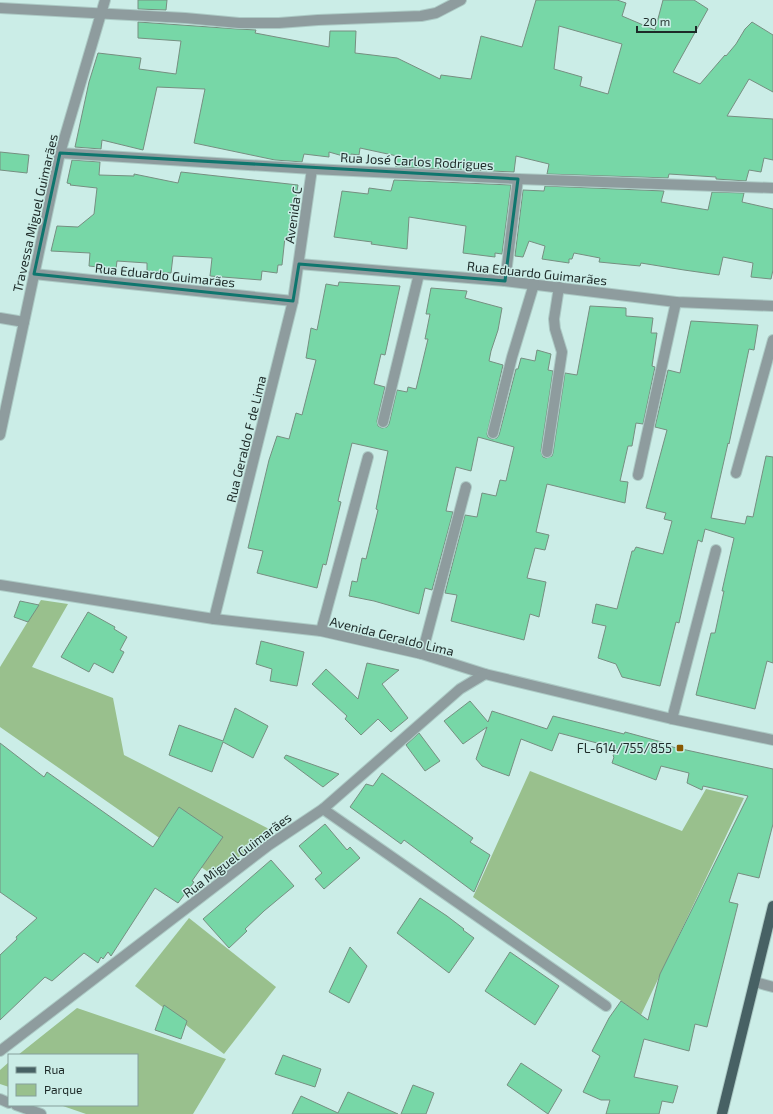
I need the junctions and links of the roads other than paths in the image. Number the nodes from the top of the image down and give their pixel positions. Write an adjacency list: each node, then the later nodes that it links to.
1 (105, 0): 4 (street, Travessa Miguel Guimarães)
2 (461, 0): 4 (street)
3 (0, 8): 4 (street)
4 (101, 14): 5 (street, Travessa Miguel Guimarães)
5 (60, 153): 6 (street, Rua José Carlos Rodrigues); 10 (street, Travessa Miguel Guimarães)
6 (312, 169): 7 (street, Rua José Carlos Rodrigues); 9 (street, Avenida C)
7 (518, 179): 8 (street, Rua José Carlos Rodrigues); 12 (street)
8 (773, 188)
9 (299, 264): 11 (street, Rua Eduardo Guimarães); 15 (street, Rua Geraldo F de Lima)
10 (34, 274): 15 (street, Rua Eduardo Guimarães); 19 (street, Travessa Miguel Guimarães)
11 (419, 274): 12 (street, Rua Eduardo Guimarães); 21 (street)
12 (504, 281): 13 (street, Rua Eduardo Guimarães)
13 (534, 284): 14 (street, Rua Eduardo Guimarães); 22 (street)
14 (559, 288): 16 (street, Rua Eduardo Guimarães); 24 (street)
15 (293, 301): 31 (street, Rua Geraldo F de Lima)
16 (676, 302): 17 (street, Rua Eduardo Guimarães); 27 (street)
17 (773, 306)
18 (0, 318): 19 (street)
19 (24, 322): 23 (street, Travessa Miguel Guimarães)
20 (773, 340): 26 (street)
21 (383, 422)
22 (493, 433)
23 (0, 435)
24 (547, 452)
25 (368, 458): 32 (street)
26 (736, 473)
27 (638, 475)
28 (466, 487): 33 (street)
29 (716, 550): 35 (street)
30 (0, 585): 31 (street, Avenida Geraldo Lima)
31 (214, 619): 32 (street, Avenida Geraldo Lima)
32 (321, 631): 33 (street, Avenida Geraldo Lima)
33 (422, 654): 34 (street, Avenida Geraldo Lima)
34 (485, 674): 35 (street, Avenida Geraldo Lima); 37 (street, Rua Miguel Guimarães)
35 (672, 719): 36 (street, Avenida Geraldo Lima)
36 (773, 740)
37 (323, 808): 41 (street); 42 (street, Rua Miguel Guimarães)
38 (773, 906): 39 (main road)
39 (754, 982): 40 (street); 45 (main road)
40 (773, 987)
41 (606, 1006)
42 (0, 1051)
43 (19, 1106): 44 (street)
44 (41, 1114)
45 (722, 1114)

